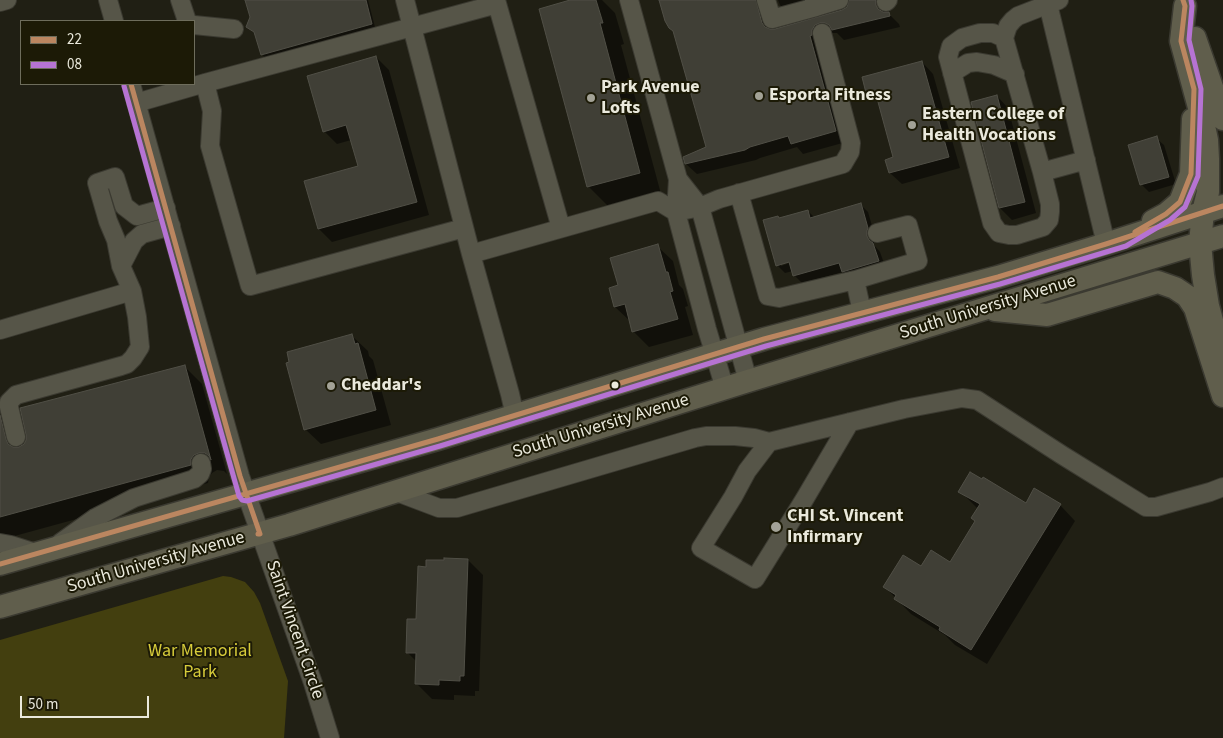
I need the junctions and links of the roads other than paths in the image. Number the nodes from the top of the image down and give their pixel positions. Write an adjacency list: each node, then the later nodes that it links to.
1 (7, 0): 8 (street)
2 (108, 0): 13 (street)
3 (180, 0): 14 (street)
4 (405, 0): 16 (street)
5 (629, 0): 29 (street)
6 (766, 0): 11 (street)
7 (839, 0): 11 (street)
8 (0, 2)
9 (497, 2): 16 (street); 37 (street)
10 (1054, 2): 19 (street); 27 (street)
11 (815, 3)
12 (1184, 3): 24 (main road); 26 (main road)
13 (114, 20)
14 (187, 20)
15 (195, 25): 17 (street)
16 (412, 27): 22 (street); 36 (street)
17 (234, 29)
18 (822, 33): 30 (street)
19 (1004, 38): 20 (street); 21 (street)
20 (952, 73): 21 (street); 28 (street)
21 (1015, 74): 28 (street)
22 (205, 83): 25 (street); 36 (street)
23 (131, 85): 25 (street, Saint Vincent Circle)
24 (1194, 90): 33 (main road); 40 (main road)
25 (136, 103): 32 (street, Saint Vincent Circle)
26 (1223, 120)
27 (1086, 160): 28 (street); 40 (street)
28 (1042, 172)
29 (678, 178): 31 (street); 34 (street)
30 (739, 193): 31 (street); 44 (street)
31 (700, 207): 34 (street); 49 (street)
32 (166, 208): 35 (street, Saint Vincent Circle); 43 (street)
33 (1213, 209): 40 (main road, South University Avenue); 41 (main road)
34 (676, 212): 37 (street); 50 (street)
35 (171, 226): 43 (street); 62 (street, Saint Vincent Circle)
36 (464, 228): 42 (street)
37 (561, 228): 42 (street)
38 (877, 233): 44 (street)
39 (1223, 236): 41 (main road, South University Avenue)
40 (1114, 242): 47 (main road, South University Avenue)
41 (1200, 244): 46 (main road, South University Avenue); 51 (main road)
42 (471, 254): 55 (street)
43 (122, 266): 45 (street)
44 (855, 280): 47 (street)
45 (132, 291): 48 (street); 57 (street)
46 (984, 309): 52 (main road, South University Avenue); 54 (main road)
47 (862, 312): 49 (main road, South University Avenue)
48 (0, 330)
49 (739, 346): 50 (main road, South University Avenue); 52 (street)
50 (714, 354): 53 (street); 55 (main road, South University Avenue)
51 (1223, 361)
52 (748, 381): 53 (main road, South University Avenue)
53 (724, 388): 61 (main road, South University Avenue)
54 (1223, 396)
55 (514, 416): 62 (main road, South University Avenue)
56 (850, 422): 58 (street); 58 (street); 60 (street)
57 (16, 437)
58 (769, 442): 61 (street)
59 (201, 463): 65 (street)
60 (1223, 487)
61 (394, 491): 63 (main road, South University Avenue)
62 (246, 494): 63 (street, Saint Vincent Circle); 65 (main road, South University Avenue)
63 (260, 534): 67 (main road, South University Avenue); 68 (street, Saint Vincent Circle)
64 (0, 544): 65 (street)
65 (45, 551): 66 (main road, South University Avenue)
66 (0, 564)
67 (0, 607)
68 (330, 738)

